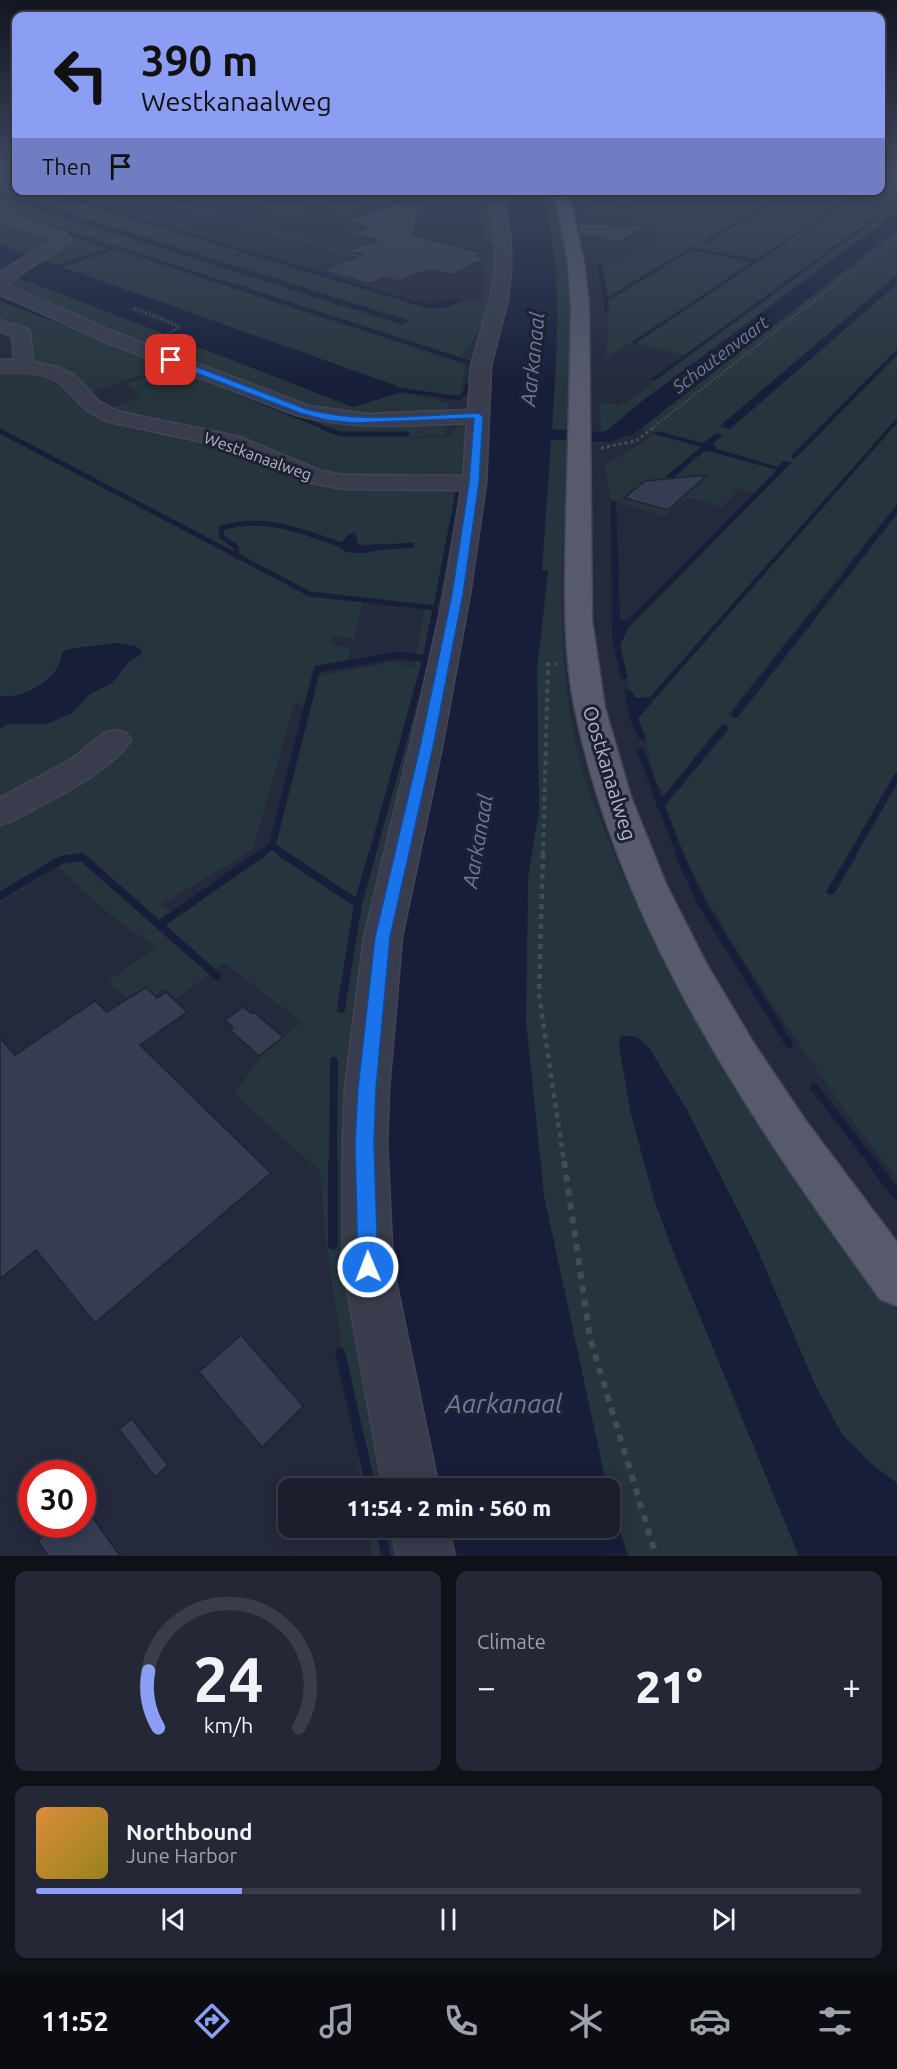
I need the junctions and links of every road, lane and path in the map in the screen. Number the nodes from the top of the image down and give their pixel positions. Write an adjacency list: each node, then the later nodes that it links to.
1 (62, 243): 7 (street)
2 (310, 243): 6 (path)
3 (503, 243): 13 (street)
4 (572, 243): 14 (main road, Oostkanaalweg)
5 (889, 243): 14 (path)
6 (374, 261)
7 (0, 283): 13 (street)
8 (134, 308): 10 (path)
9 (0, 325): 12 (street)
10 (163, 337)
11 (0, 366): 12 (street, Westkanaalweg)
12 (24, 366): 15 (street, Westkanaalweg)
13 (478, 416): 15 (street)
14 (585, 440): 16 (main road, Oostkanaalweg)
15 (474, 483): 20 (street)
16 (581, 664): 19 (main road, Oostkanaalweg); 23 (path)
17 (115, 740): 18 (street)
18 (0, 813)
19 (897, 1282)
20 (409, 1478)
21 (422, 1538): 22 (street)
22 (426, 1556)
23 (656, 1556)

